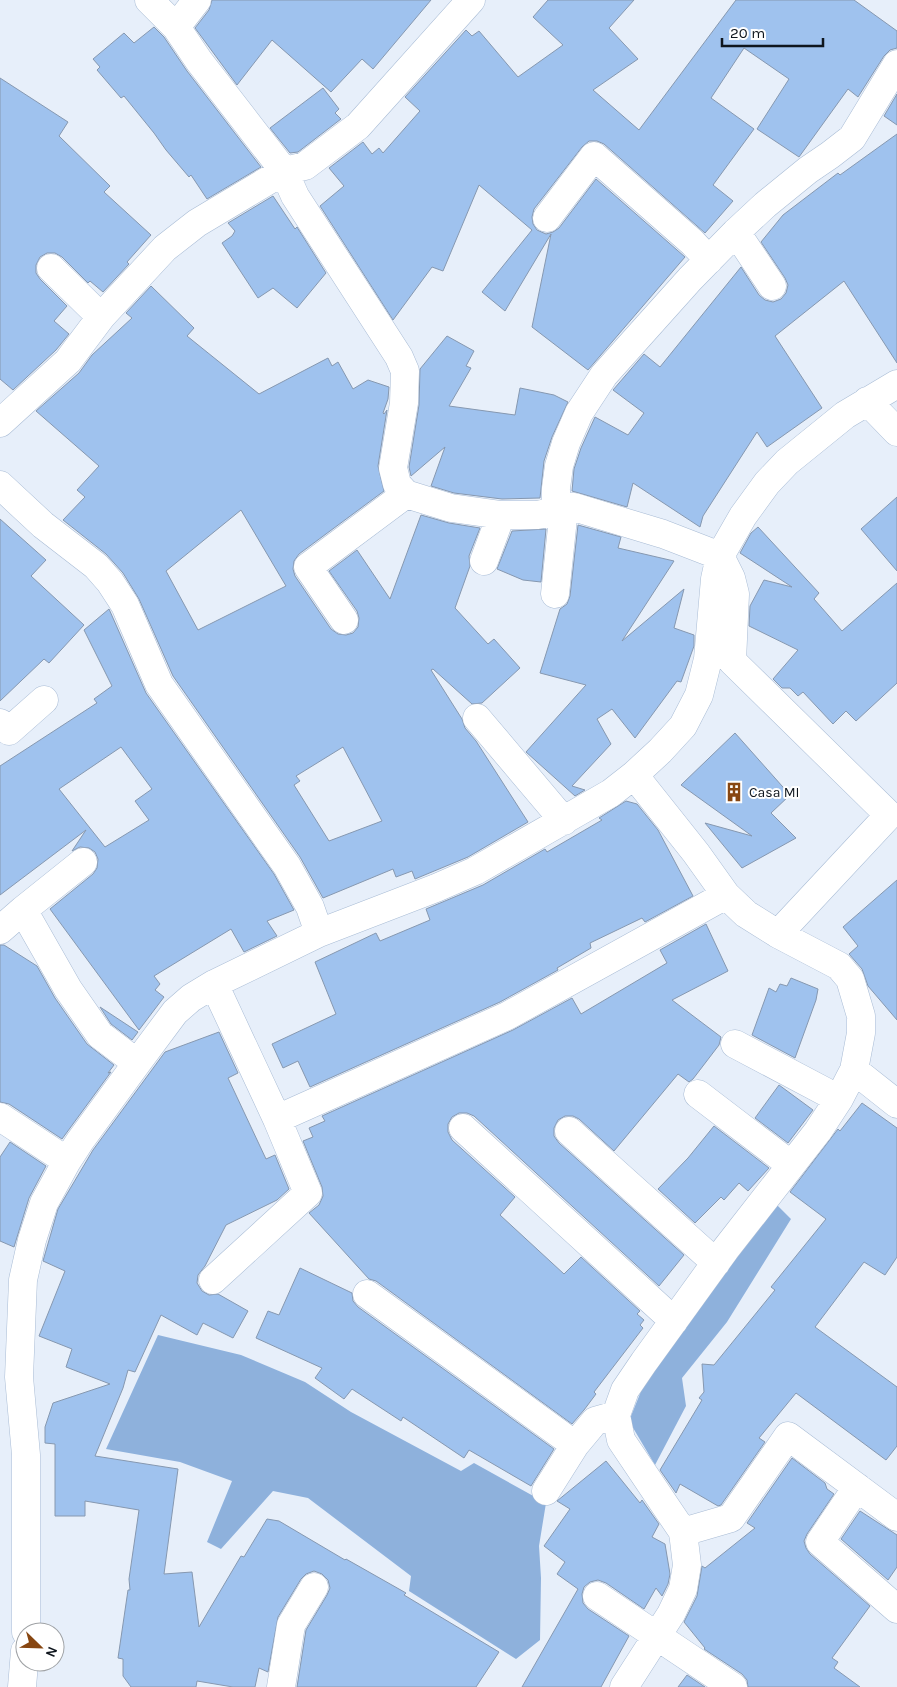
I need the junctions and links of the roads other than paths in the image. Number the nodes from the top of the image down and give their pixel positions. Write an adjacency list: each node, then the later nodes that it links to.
1 (149, 0): 4 (street)
2 (197, 0): 4 (street)
3 (471, 0): 6 (street)
4 (176, 27): 6 (street)
5 (897, 64): 8 (street)
6 (284, 171): 12 (street); 18 (street)
7 (547, 218): 9 (street)
8 (736, 232): 9 (street); 11 (street)
9 (709, 260): 19 (street)
10 (50, 268): 12 (street)
11 (772, 286)
12 (101, 316): 15 (street)
13 (897, 384): 14 (street)
14 (867, 401): 16 (street); 21 (street)
15 (0, 423)
16 (897, 432)
17 (0, 485): 35 (street)
18 (406, 494): 20 (street); 24 (street)
19 (556, 506): 20 (street); 21 (street); 23 (street)
20 (501, 515): 22 (street)
21 (720, 556): 28 (street); 29 (street)
22 (484, 561)
23 (555, 594)
24 (344, 620)
25 (44, 700): 27 (street)
26 (477, 718): 30 (street)
27 (0, 723)
28 (634, 775): 30 (street); 32 (street)
29 (893, 819): 36 (street)
30 (564, 821): 35 (street)
31 (82, 862): 33 (street)
32 (726, 895): 36 (street); 45 (street)
33 (23, 910): 34 (street); 39 (street)
34 (0, 930)
35 (319, 934): 37 (street)
36 (778, 934): 40 (street)
37 (214, 984): 39 (street); 45 (street)
38 (735, 1044): 42 (street)
39 (137, 1063): 48 (street)
40 (854, 1070): 42 (street); 43 (street)
41 (698, 1094): 49 (street)
42 (839, 1099): 49 (street)
43 (897, 1104)
44 (0, 1116): 48 (street)
45 (277, 1119): 51 (street)
46 (463, 1128): 53 (street)
47 (569, 1131): 50 (street)
48 (68, 1161): 63 (street)
49 (791, 1165): 50 (street)
50 (716, 1263): 53 (street)
51 (213, 1280)
52 (367, 1294): 55 (street)
53 (674, 1321): 54 (street)
54 (616, 1415): 55 (street); 59 (street)
55 (575, 1445): 57 (street)
56 (857, 1487): 58 (street); 59 (street); 62 (street)
57 (546, 1491)
58 (897, 1517)
59 (683, 1532): 64 (street)
60 (314, 1588): 67 (street)
61 (597, 1596): 64 (street)
62 (897, 1610)
63 (26, 1622)
64 (657, 1636): 68 (street); 69 (street)
65 (23, 1672): 66 (street)
66 (22, 1687)
67 (281, 1687)
68 (624, 1687)
69 (732, 1687)

